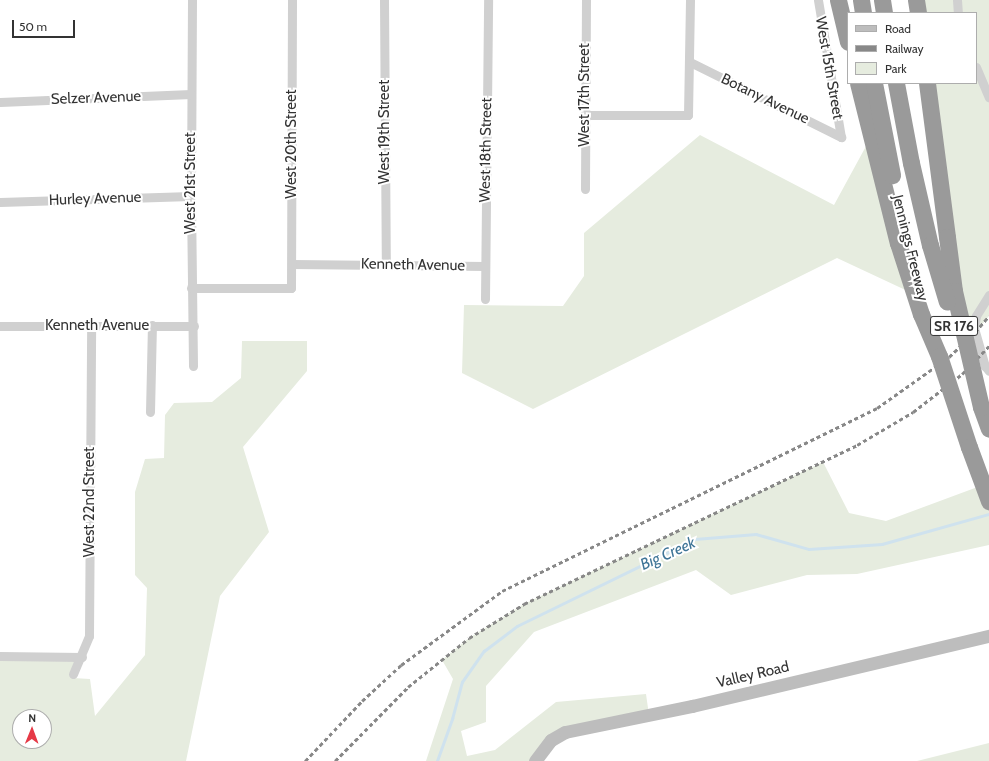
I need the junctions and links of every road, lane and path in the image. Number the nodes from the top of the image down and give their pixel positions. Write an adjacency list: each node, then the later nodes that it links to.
1 (192, 0): 24 (street, West 21st Street)
2 (292, 0): 33 (street, West 20th Street)
3 (384, 0): 34 (street, West 19th Street)
4 (488, 0): 35 (street, West 18th Street)
5 (586, 0): 27 (street, West 17th Street)
6 (690, 0): 18 (street)
7 (818, 0): 28 (street, West 15th Street)
8 (838, 0): 17 (highway)
9 (862, 0): 13 (highway)
10 (882, 0): 14 (highway)
11 (916, 0): 15 (highway)
12 (958, 0): 16 (street)
13 (863, 12)
14 (884, 12)
15 (918, 12)
16 (958, 12)
17 (847, 38)
18 (690, 62): 27 (street); 28 (street, Botany Avenue)
19 (977, 69): 25 (street)
20 (858, 84): 32 (highway)
21 (874, 84): 32 (highway, Jennings Freeway)
22 (896, 84): 45 (highway, Jennings Freeway / SR 176, bridge)
23 (927, 84): 45 (highway, bridge)
24 (191, 94): 26 (street, Selzer Avenue); 30 (street, West 21st Street)
25 (989, 97)
26 (0, 102)
27 (585, 115): 29 (street, West 17th Street)
28 (841, 137)
29 (585, 189)
30 (190, 196): 31 (street, Hurley Avenue); 36 (street, West 21st Street)
31 (0, 202)
32 (903, 241): 48 (highway, SR 176, bridge)
33 (292, 264): 34 (street, Kenneth Avenue); 36 (street, West 20th Street)
34 (386, 265): 35 (street, Kenneth Avenue)
35 (485, 266): 38 (street, West 18th Street)
36 (191, 288): 42 (street, West 21st Street)
37 (989, 295): 44 (street)
38 (485, 299)
39 (152, 325): 41 (street, Kenneth Avenue); 42 (street, Kenneth Avenue); 46 (street)
40 (0, 326): 41 (street, Kenneth Avenue)
41 (91, 326): 51 (street, West 22nd Street)
42 (194, 326): 43 (street, West 21st Street)
43 (193, 366)
44 (989, 371)
45 (981, 407): 47 (highway, Jennings Freeway / SR 176)
46 (150, 412)
47 (989, 429)
48 (989, 501)
49 (989, 636): 53 (street, Valley Road)
50 (0, 656): 51 (street)
51 (82, 657): 52 (street, West 22nd Street)
52 (73, 674)
53 (535, 761)

